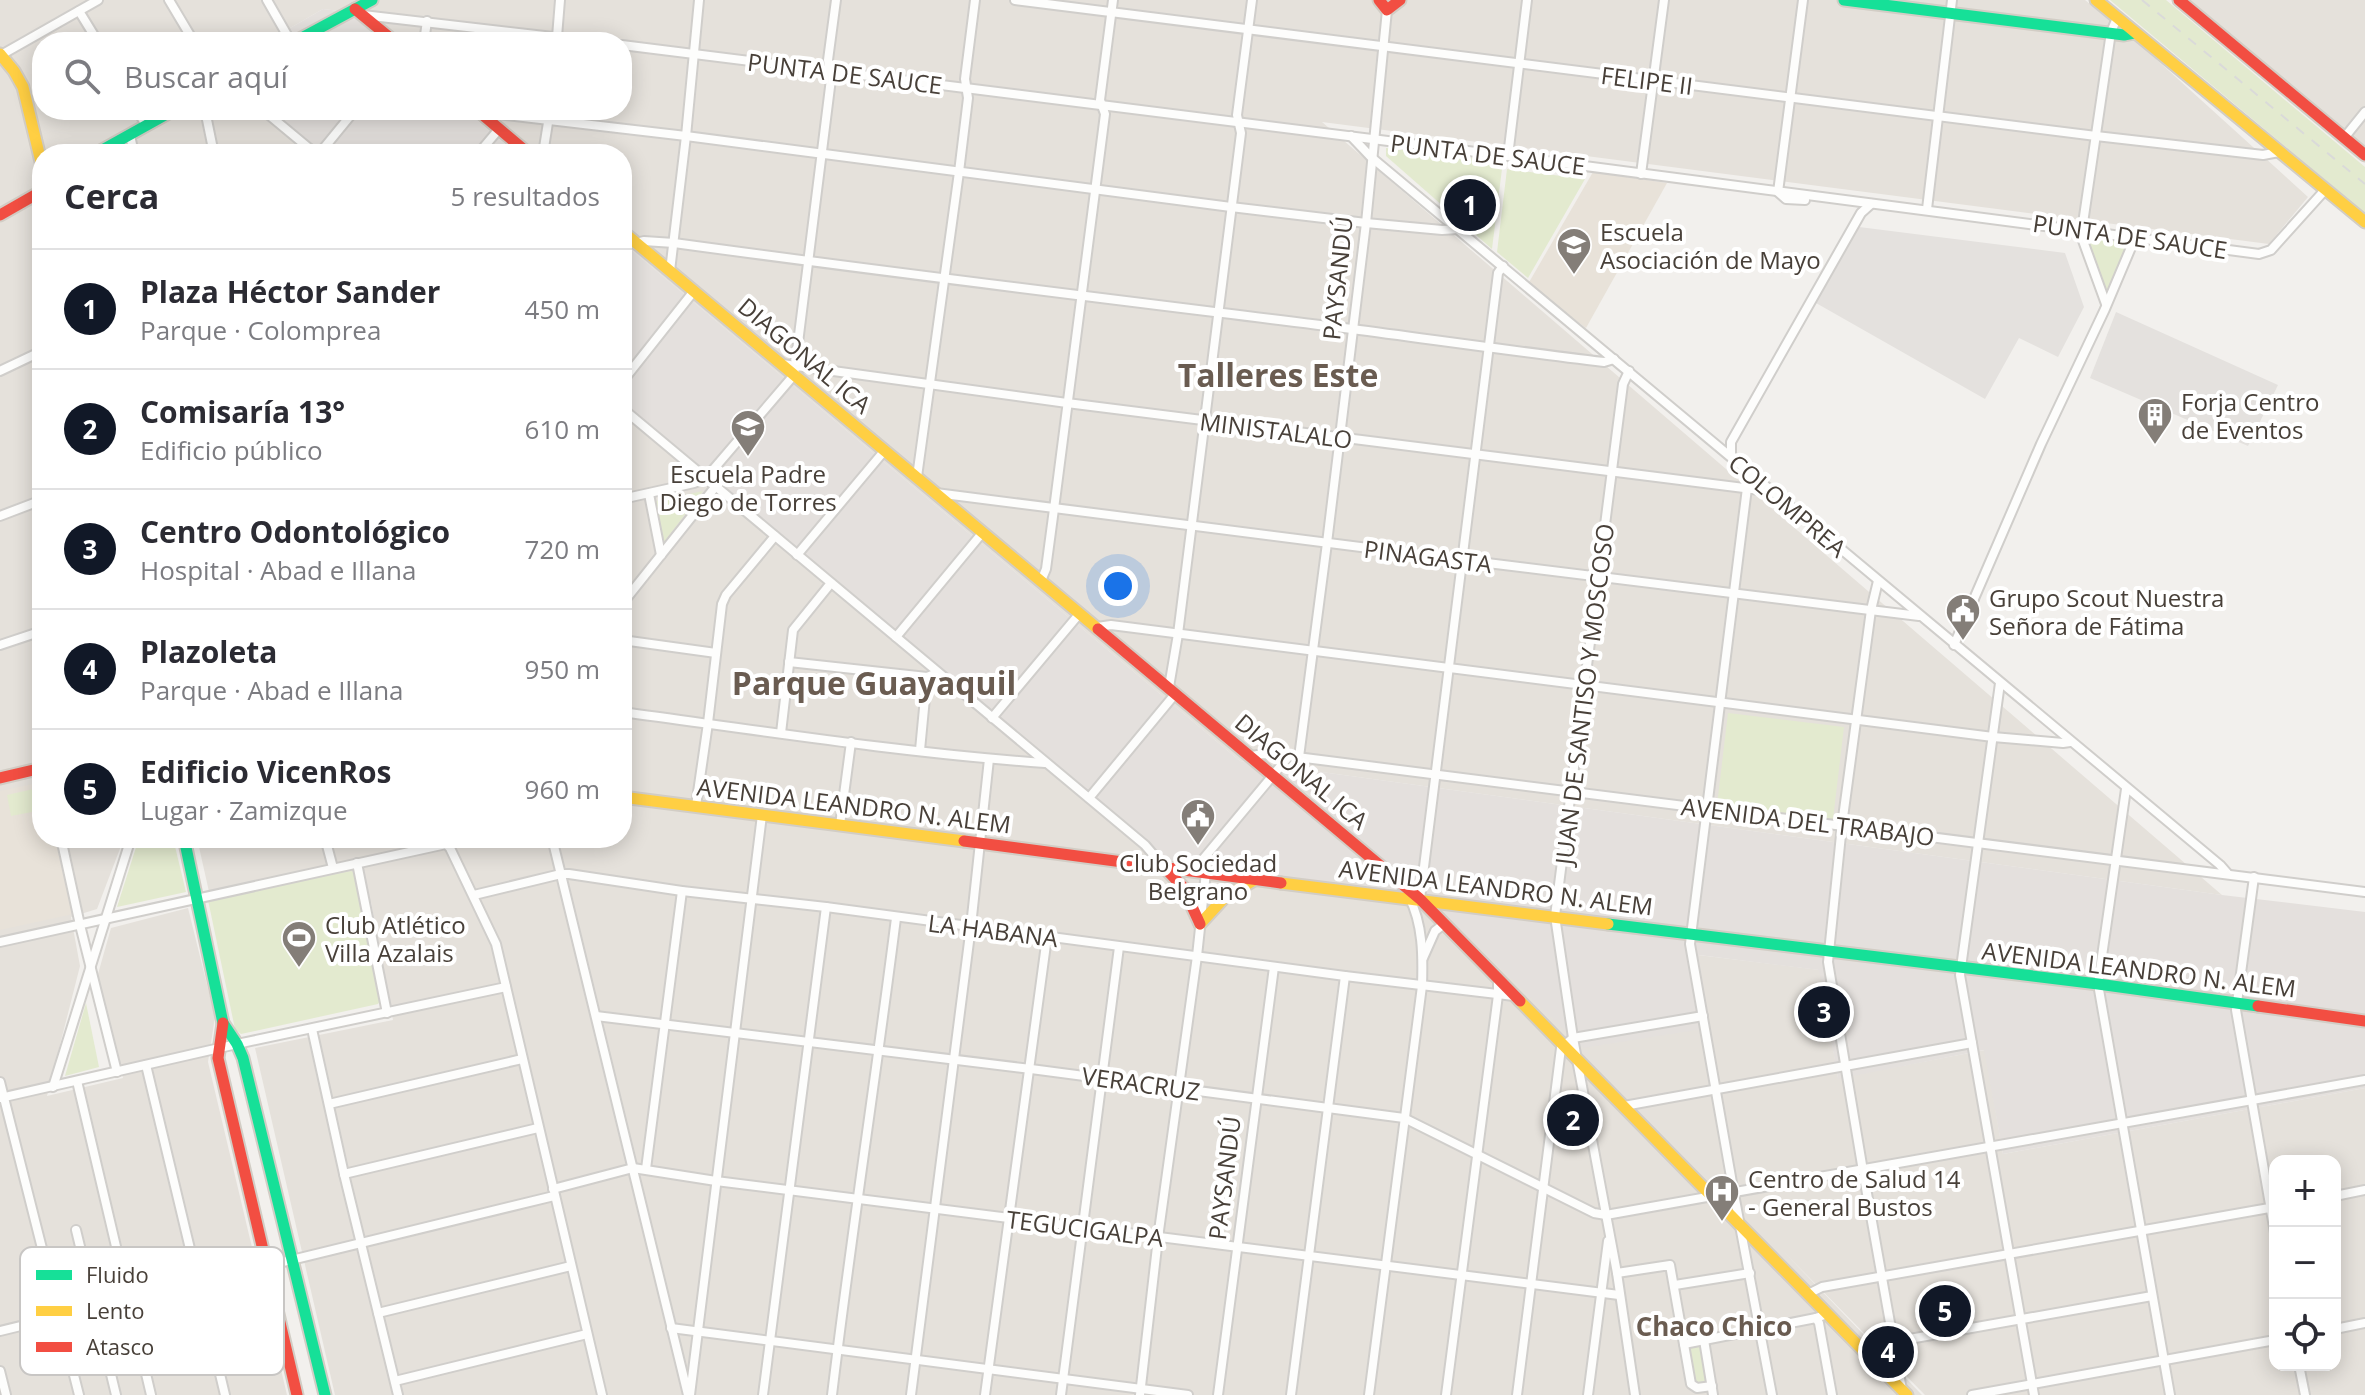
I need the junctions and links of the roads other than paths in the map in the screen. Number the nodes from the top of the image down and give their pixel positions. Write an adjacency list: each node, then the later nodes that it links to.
1 (98, 0): 21 (street)
2 (169, 0): 29 (street)
3 (267, 0): 30 (street)
4 (560, 0): 35 (street)
5 (699, 0): 41 (street)
6 (836, 0): 44 (street)
7 (975, 0): 46 (street)
8 (1015, 0): 22 (street, FELIPE II)
9 (1113, 0): 22 (street)
10 (1252, 0): 26 (street)
11 (1400, 0): 20 (main road, PAYSANDÚ)
12 (1527, 0): 43 (street)
13 (1664, 0): 45 (street)
14 (1803, 0): 47 (street)
15 (1844, 0): 23 (main road)
16 (1952, 0): 23 (street)
17 (2096, 0): 24 (main road)
18 (2179, 0): 66 (main road)
19 (364, 5): 25 (street); 31 (main road); 32 (main road)
20 (1383, 5): 40 (street, PAYSANDÚ)
21 (79, 11): 27 (street); 28 (street)
22 (1111, 12): 26 (street, FELIPE II); 48 (street)
23 (1951, 14): 36 (main road); 50 (street)
24 (2117, 18): 36 (street); 37 (main road)
25 (427, 21): 33 (street); 34 (street)
26 (1248, 31): 40 (street, FELIPE II); 59 (street)
27 (41, 32)
28 (92, 32)
29 (188, 32)
30 (286, 32)
31 (311, 32)
32 (387, 32)
33 (425, 32)
34 (508, 32)
35 (559, 32)
36 (2111, 32): 37 (main road); 65 (street)
37 (2134, 33): 77 (main road)
38 (32, 37): 42 (street)
39 (632, 46): 41 (street, PUNTA DE SAUCE)
40 (1385, 47): 43 (street, FELIPE II); 67 (street, PAYSANDÚ)
41 (694, 54): 44 (street, PUNTA DE SAUCE); 63 (street)
42 (0, 55): 68 (main road)
43 (1520, 65): 45 (street, FELIPE II); 80 (street)
44 (830, 72): 46 (street, PUNTA DE SAUCE); 78 (street)
45 (1653, 81): 47 (street, FELIPE II); 83 (street)
46 (967, 89): 48 (street, PUNTA DE SAUCE); 82 (street)
47 (1790, 98): 50 (street, FELIPE II); 86 (street)
48 (1102, 106): 59 (street, PUNTA DE SAUCE); 84 (street)
49 (2365, 112): 66 (street)
50 (1938, 115): 65 (street, FELIPE II); 90 (street)
51 (143, 120): 60 (street)
52 (155, 120): 60 (main road)
53 (207, 120): 71 (street)
54 (275, 120): 72 (street)
55 (346, 120): 73 (street)
56 (488, 120): 61 (main road)
57 (548, 120): 76 (street)
58 (586, 120): 63 (street)
59 (1239, 123): 64 (street, PUNTA DE SAUCE); 89 (street)
60 (146, 125): 62 (main road)
61 (499, 129): 74 (street); 75 (main road)
62 (130, 135): 69 (main road); 70 (street)
63 (686, 136): 78 (street); 100 (street)
64 (1350, 136): 67 (street, PUNTA DE SAUCE); 81 (street, COLOMPREA)
65 (2096, 136): 77 (street, FELIPE II); 96 (street)
66 (2344, 138): 79 (main road)
67 (1372, 139): 80 (street, PUNTA DE SAUCE); 81 (street, PAYSANDÚ)
68 (37, 144)
69 (113, 144)
70 (132, 144)
71 (212, 144)
72 (305, 144)
73 (326, 144)
74 (486, 144)
75 (517, 144)
76 (544, 144)
77 (2279, 152): 85 (main road)
78 (822, 155): 82 (street); 101 (street)
79 (2365, 155)
80 (1508, 156): 83 (street, PUNTA DE SAUCE)
81 (1371, 157): 93 (street, PAYSANDÚ); 95 (street, COLOMPREA)
82 (959, 172): 84 (street); 104 (street)
83 (1641, 174): 86 (street, PUNTA DE SAUCE)
84 (1094, 189): 89 (street); 106 (street)
85 (2325, 190): 92 (main road); 97 (street, PUNTA DE SAUCE)
86 (1778, 192): 88 (street, PUNTA DE SAUCE); 94 (street)
87 (32, 197): 91 (main road)
88 (1871, 204): 90 (street, PUNTA DE SAUCE); 94 (street)
89 (1231, 207): 93 (street); 108 (street)
90 (1927, 209): 96 (street, PUNTA DE SAUCE)
91 (0, 215)
92 (2365, 222)
93 (1366, 223): 95 (street); 109 (street, PAYSANDÚ)
94 (1855, 223): 122 (street)
95 (1459, 229): 102 (street, COLOMPREA)
96 (2082, 230): 97 (street, PUNTA DE SAUCE); 107 (street)
97 (2135, 238): 107 (street)
98 (632, 240): 99 (main road, DIAGONAL ICA)
99 (636, 243): 100 (street); 103 (main road, DIAGONAL ICA)
100 (674, 243): 101 (street); 103 (street)
101 (808, 261): 104 (street); 115 (street)
102 (1503, 266): 110 (street); 112 (street, COLOMPREA)
103 (670, 271): 105 (main road, DIAGONAL ICA)
104 (945, 280): 106 (street); 117 (street)
105 (694, 291): 113 (street); 115 (main road, DIAGONAL ICA)
106 (1081, 297): 108 (street); 118 (street)
107 (2107, 305): 162 (street)
108 (1218, 314): 109 (street); 120 (street)
109 (1353, 329): 110 (street); 121 (street, PAYSANDÚ)
110 (1490, 349): 112 (street); 125 (street)
111 (32, 356): 114 (street)
112 (1614, 359): 116 (street, COLOMPREA)
113 (632, 369)
114 (0, 371)
115 (795, 371): 117 (street, MINISTALALO); 124 (main road, DIAGONAL ICA); 130 (street)
116 (1629, 371): 123 (street, COLOMPREA); 127 (street, JUAN DE SANTISO Y MOSCOSO)
117 (930, 385): 118 (street, MINISTALALO); 129 (street)
118 (1067, 403): 120 (street, MINISTALALO); 138 (street)
119 (632, 418): 130 (street)
120 (1205, 421): 121 (street, MINISTALALO); 140 (street)
121 (1340, 438): 125 (street, MINISTALALO); 143 (street, PAYSANDÚ)
122 (1731, 442): 123 (street); 126 (street)
123 (1714, 443): 126 (street, COLOMPREA)
124 (885, 450): 129 (main road, DIAGONAL ICA); 145 (street)
125 (1477, 455): 127 (street, MINISTALALO); 146 (street)
126 (1735, 460): 128 (street, COLOMPREA)
127 (1613, 471): 132 (street, MINISTALALO); 147 (street, JUAN DE SANTISO Y MOSCOSO)
128 (1751, 474): 132 (street); 133 (street, COLOMPREA)
129 (917, 477): 134 (main road, DIAGONAL ICA)
130 (706, 478): 131 (street); 135 (street)
131 (716, 486): 142 (street); 144 (street)
132 (1747, 488): 133 (street, MINISTALALO); 152 (street)
133 (1771, 491): 149 (street, COLOMPREA)
134 (936, 493): 138 (street, PINAGASTA); 141 (main road, DIAGONAL ICA)
135 (649, 494): 136 (street); 144 (street)
136 (632, 497)
137 (32, 504): 139 (street)
138 (1054, 509): 140 (street, PINAGASTA); 148 (street)
139 (0, 516)
140 (1191, 526): 143 (street, PINAGASTA); 158 (street)
141 (983, 532): 148 (main road, DIAGONAL ICA); 159 (street)
142 (775, 536): 145 (street); 164 (street)
143 (1327, 543): 146 (street, PINAGASTA); 163 (street, PAYSANDÚ)
144 (661, 555): 151 (street)
145 (797, 555): 150 (street)
146 (1463, 560): 147 (street, PINAGASTA); 166 (street)
147 (1599, 576): 152 (street, PINAGASTA); 170 (street, JUAN DE SANTISO Y MOSCOSO)
148 (1041, 581): 154 (main road, DIAGONAL ICA)
149 (1878, 581): 153 (street); 155 (street, COLOMPREA)
150 (831, 583): 159 (street); 165 (street)
151 (632, 586)
152 (1733, 593): 153 (street, PINAGASTA); 172 (street)
153 (1871, 610): 155 (street, PINAGASTA); 175 (street)
154 (1080, 613): 156 (main road, DIAGONAL ICA); 174 (street)
155 (1920, 616): 162 (street, COLOMPREA)
156 (1097, 627): 158 (street); 171 (main road, DIAGONAL ICA)
157 (32, 634): 161 (street)
158 (1178, 634): 163 (street); 171 (street)
159 (896, 637): 167 (street)
160 (632, 641): 164 (street)
161 (0, 645)
162 (1954, 645): 169 (street, COLOMPREA)
163 (1313, 651): 166 (street); 183 (street, PAYSANDÚ)
164 (716, 653): 176 (street)
165 (789, 662): 168 (street); 177 (street)
166 (1448, 668): 170 (street); 187 (street)
167 (937, 673): 168 (street); 174 (street)
168 (927, 677): 181 (street)
169 (2000, 683): 178 (street); 180 (street, COLOMPREA)
170 (1586, 685): 172 (street); 191 (street, JUAN DE SANTISO Y MOSCOSO)
171 (1172, 690): 182 (main road, DIAGONAL ICA); 193 (street)
172 (1720, 703): 175 (street); 195 (street)
173 (632, 713): 176 (street)
174 (992, 718): 185 (street)
175 (1856, 721): 178 (street); 198 (street)
176 (708, 723): 177 (street); 194 (street)
177 (781, 733): 179 (street)
178 (1993, 737): 180 (street); 199 (street)
179 (851, 742): 181 (street); 197 (street)
180 (2070, 742): 190 (street, COLOMPREA)
181 (920, 750): 184 (street)
182 (1252, 756): 183 (street, AVENIDA DEL TRABAJO); 188 (main road, DIAGONAL ICA)
183 (1294, 757): 187 (street, AVENIDA DEL TRABAJO); 188 (street)
184 (989, 759): 185 (street); 200 (street)
185 (1046, 763): 193 (street)
186 (32, 770): 189 (main road)
187 (1435, 774): 191 (street, AVENIDA DEL TRABAJO); 222 (street)
188 (1274, 775): 212 (street); 222 (main road, DIAGONAL ICA)
189 (0, 778)
190 (2126, 789): 208 (street); 213 (street, COLOMPREA)
191 (1571, 790): 195 (street, AVENIDA DEL TRABAJO); 224 (street, JUAN DE SANTISO Y MOSCOSO)
192 (632, 798): 194 (main road, AVENIDA LEANDRO N. ALEM)
193 (1089, 798): 210 (street)
194 (696, 806): 196 (main road, AVENIDA LEANDRO N. ALEM)
195 (1706, 809): 198 (street, AVENIDA DEL TRABAJO); 232 (street)
196 (762, 815): 197 (main road, AVENIDA LEANDRO N. ALEM); 221 (street)
197 (840, 825): 200 (main road, AVENIDA LEANDRO N. ALEM)
198 (1842, 825): 199 (street, AVENIDA DEL TRABAJO); 236 (street)
199 (1978, 842): 208 (street, AVENIDA DEL TRABAJO); 241 (street)
200 (981, 843): 210 (main road, AVENIDA LEANDRO N. ALEM); 229 (street)
201 (63, 848): 228 (street)
202 (128, 848): 226 (street)
203 (186, 848): 220 (main road)
204 (328, 848): 211 (street)
205 (422, 848): 209 (street)
206 (450, 848): 219 (street)
207 (554, 848): 214 (street)
208 (2114, 859): 213 (street, AVENIDA DEL TRABAJO); 244 (street)
209 (357, 863): 211 (street); 250 (street)
210 (1163, 866): 212 (main road, AVENIDA LEANDRO N. ALEM); 227 (main road)
211 (333, 868): 220 (street)
212 (1200, 871): 216 (main road, AVENIDA LEANDRO N. ALEM); 227 (street)
213 (2227, 873): 215 (street, AVENIDA DEL TRABAJO)
214 (561, 874): 217 (street, LA HABANA); 219 (street, LA HABANA); 251 (street)
215 (2254, 877): 218 (street, AVENIDA DEL TRABAJO); 249 (street)
216 (1255, 880): 222 (main road, AVENIDA LEANDRO N. ALEM); 227 (main road)
217 (682, 891): 221 (street, LA HABANA); 255 (street)
218 (2365, 892)
219 (474, 895): 246 (street)
220 (197, 898): 226 (street); 254 (main road)
221 (752, 898): 223 (street, LA HABANA); 257 (street)
222 (1414, 898): 224 (main road, AVENIDA LEANDRO N. ALEM); 230 (main road, DIAGONAL ICA); 231 (street)
223 (826, 907): 225 (street, LA HABANA); 259 (street)
224 (1555, 916): 232 (main road, AVENIDA LEANDRO N. ALEM); 258 (street, JUAN DE SANTISO Y MOSCOSO)
225 (896, 918): 229 (street, LA HABANA); 263 (street)
226 (104, 919): 228 (street); 239 (street)
227 (1200, 924): 237 (street)
228 (80, 925): 234 (street); 239 (street)
229 (971, 926): 233 (street, LA HABANA); 265 (street)
230 (1441, 926): 231 (street); 238 (street); 243 (main road, DIAGONAL ICA)
231 (1419, 927): 238 (street)
232 (1690, 935): 236 (main road, AVENIDA LEANDRO N. ALEM); 252 (street)
233 (1047, 937): 235 (street, LA HABANA); 269 (street)
234 (0, 942)
235 (1119, 947): 237 (street, LA HABANA); 271 (street)
236 (1828, 952): 241 (main road, AVENIDA LEANDRO N. ALEM); 268 (street)
237 (1197, 956): 240 (street, LA HABANA); 276 (street)
238 (1423, 959): 245 (street)
239 (90, 966): 270 (street); 275 (street)
240 (1274, 967): 242 (street, LA HABANA); 279 (street, PAYSANDÚ)
241 (1960, 968): 244 (main road, AVENIDA LEANDRO N. ALEM); 260 (street)
242 (1345, 976): 245 (street, LA HABANA); 283 (street)
243 (1498, 979): 247 (street); 248 (main road, DIAGONAL ICA)
244 (2098, 984): 249 (main road, AVENIDA LEANDRO N. ALEM); 285 (street)
245 (1422, 986): 247 (street, LA HABANA); 284 (street)
246 (506, 987): 250 (street); 264 (street)
247 (1498, 995): 248 (street, LA HABANA); 288 (street)
248 (1514, 996): 258 (main road, DIAGONAL ICA)
249 (2236, 1004): 253 (main road, AVENIDA LEANDRO N. ALEM); 280 (street)
250 (387, 1013): 256 (street)
251 (596, 1016): 255 (street, VERACRUZ); 289 (street)
252 (1703, 1016): 258 (street); 277 (street)
253 (2365, 1021)
254 (223, 1023): 261 (main road); 262 (main road)
255 (664, 1024): 257 (street, VERACRUZ); 290 (street)
256 (312, 1029): 261 (street); 281 (street)
257 (735, 1033): 259 (street, VERACRUZ); 293 (street)
258 (1569, 1041): 266 (main road, DIAGONAL ICA); 294 (street, JUAN DE SANTISO Y MOSCOSO)
259 (808, 1042): 263 (street, VERACRUZ); 296 (street)
260 (1972, 1043): 268 (street); 287 (street)
261 (237, 1044): 262 (street); 322 (main road)
262 (218, 1048): 267 (street); 318 (main road)
263 (880, 1051): 265 (street, VERACRUZ); 302 (street)
264 (522, 1059): 281 (street); 286 (street)
265 (952, 1060): 269 (street, VERACRUZ); 303 (street)
266 (1579, 1060): 282 (main road, DIAGONAL ICA); 305 (street)
267 (146, 1065): 270 (street); 317 (street)
268 (1846, 1065): 277 (street); 291 (street)
269 (1031, 1069): 271 (street, VERACRUZ); 306 (street)
270 (117, 1072): 273 (street)
271 (1103, 1078): 276 (street, VERACRUZ); 308 (street)
272 (2365, 1080): 280 (street)
273 (77, 1081): 275 (street); 316 (street)
274 (0, 1082): 278 (street)
275 (53, 1087): 278 (street)
276 (1179, 1088): 279 (street, VERACRUZ); 312 (street)
277 (1715, 1088): 282 (street); 299 (street)
278 (2, 1098): 314 (street)
279 (1256, 1099): 283 (street, VERACRUZ); 319 (street, PAYSANDÚ)
280 (2251, 1101): 285 (street); 295 (street)
281 (329, 1104): 292 (street)
282 (1624, 1106): 301 (main road, DIAGONAL ICA)
283 (1328, 1109): 284 (street, VERACRUZ); 321 (street)
284 (1404, 1118): 288 (street, VERACRUZ); 325 (street)
285 (2121, 1124): 287 (street); 311 (street)
286 (538, 1128): 292 (street); 298 (street)
287 (1990, 1148): 291 (street); 320 (street)
288 (1477, 1153): 294 (street, VERACRUZ); 329 (street)
289 (633, 1168): 290 (street, TEGUCIGALPA); 298 (street, TEGUCIGALPA); 341 (street)
290 (646, 1169): 293 (street, TEGUCIGALPA)
291 (1863, 1171): 299 (street); 328 (street)
292 (344, 1174): 313 (street)
293 (716, 1181): 296 (street, TEGUCIGALPA); 345 (street)
294 (1544, 1188): 305 (street, VERACRUZ); 330 (street, JUAN DE SANTISO Y MOSCOSO)
295 (2269, 1188)
296 (789, 1189): 302 (street, TEGUCIGALPA); 349 (street)
297 (2365, 1190): 300 (street)
298 (553, 1192): 313 (street, TEGUCIGALPA); 324 (street)
299 (1734, 1194): 301 (street); 307 (street)
300 (2341, 1195)
301 (1713, 1197): 305 (street); 307 (main road, DIAGONAL ICA)
302 (858, 1198): 303 (street, TEGUCIGALPA); 353 (street)
303 (934, 1208): 306 (street, TEGUCIGALPA); 355 (street)
304 (2269, 1208): 311 (street)
305 (1606, 1215): 310 (street)
306 (1009, 1218): 308 (street, TEGUCIGALPA); 357 (street)
307 (1740, 1223): 327 (street); 333 (main road, DIAGONAL ICA)
308 (1083, 1228): 312 (street, TEGUCIGALPA); 364 (street)
309 (76, 1230): 315 (street)
310 (1609, 1232): 326 (street); 332 (street)
311 (2141, 1232): 320 (street); 335 (street)
312 (1158, 1238): 319 (street, TEGUCIGALPA); 368 (street)
313 (362, 1243): 322 (street, TEGUCIGALPA); 336 (street)
314 (41, 1247)
315 (80, 1247)
316 (116, 1247)
317 (190, 1247)
318 (263, 1247)
319 (1237, 1248): 321 (street, TEGUCIGALPA); 386 (street, PAYSANDÚ)
320 (2009, 1255): 328 (street); 338 (street)
321 (1310, 1258): 325 (street, TEGUCIGALPA); 387 (street)
322 (293, 1259): 323 (street, TEGUCIGALPA); 376 (main road)
323 (284, 1261)
324 (571, 1266): 336 (street); 346 (street)
325 (1386, 1267): 329 (street, TEGUCIGALPA); 388 (street)
326 (1617, 1273): 331 (street); 334 (street)
327 (1750, 1273): 331 (street); 343 (street)
328 (1882, 1276): 333 (street); 351 (street)
329 (1462, 1277): 330 (street, TEGUCIGALPA); 389 (street)
330 (1531, 1285): 332 (street, TEGUCIGALPA); 390 (street, JUAN DE SANTISO Y MOSCOSO)
331 (1675, 1285): 352 (street)
332 (1599, 1294): 334 (street, TEGUCIGALPA); 391 (street)
333 (1808, 1294): 337 (main road, DIAGONAL ICA)
334 (1619, 1295): 392 (street)
335 (2152, 1296): 338 (street); 356 (street)
336 (378, 1313): 365 (street)
337 (1822, 1316): 343 (street); 354 (main road, DIAGONAL ICA); 394 (street)
338 (2020, 1319): 351 (street); 366 (street)
339 (2365, 1323): 342 (street)
340 (20, 1326): 344 (street, TEGUCIGALPA)
341 (671, 1328): 345 (street); 379 (street)
342 (2341, 1328)
343 (1760, 1329): 348 (street); 393 (street)
344 (0, 1331)
345 (698, 1331): 349 (street); 379 (street)
346 (587, 1334): 365 (street); 378 (street)
347 (284, 1339): 375 (main road)
348 (1704, 1340): 352 (street); 367 (street)
349 (770, 1341): 353 (street); 380 (street)
350 (2269, 1341): 356 (street)
351 (1894, 1342): 354 (street); 369 (street)
352 (1684, 1344): 367 (street)
353 (837, 1350): 355 (street); 381 (street)
354 (1863, 1350): 369 (main road, DIAGONAL ICA)
355 (915, 1360): 357 (street); 382 (street)
356 (2164, 1360): 366 (street); 397 (street)
357 (988, 1369): 364 (street); 383 (street)
358 (0, 1371): 370 (street)
359 (2300, 1371): 398 (street)
360 (74, 1375): 371 (street)
361 (111, 1375): 372 (street)
362 (146, 1375): 373 (street)
363 (220, 1375): 374 (street)
364 (1063, 1379): 368 (street); 384 (street)
365 (395, 1381): 377 (street)
366 (2032, 1384): 395 (street); 396 (street)
367 (1712, 1391)
368 (1140, 1392): 385 (street)
369 (1904, 1393)
370 (6, 1395)
371 (79, 1395)
372 (116, 1395)
373 (151, 1395)
374 (225, 1395)
375 (297, 1395)
376 (325, 1395)
377 (398, 1395)
378 (602, 1395)
379 (689, 1395)
380 (763, 1395)
381 (832, 1395)
382 (911, 1395)
383 (985, 1395)
384 (1061, 1395)
385 (1188, 1395)
386 (1218, 1395)
387 (1291, 1395)
388 (1369, 1395)
389 (1446, 1395)
390 (1517, 1395)
391 (1588, 1395)
392 (1635, 1395)
393 (1772, 1395)
394 (1832, 1395)
395 (1972, 1395)
396 (2034, 1395)
397 (2170, 1395)
398 (2305, 1395)

